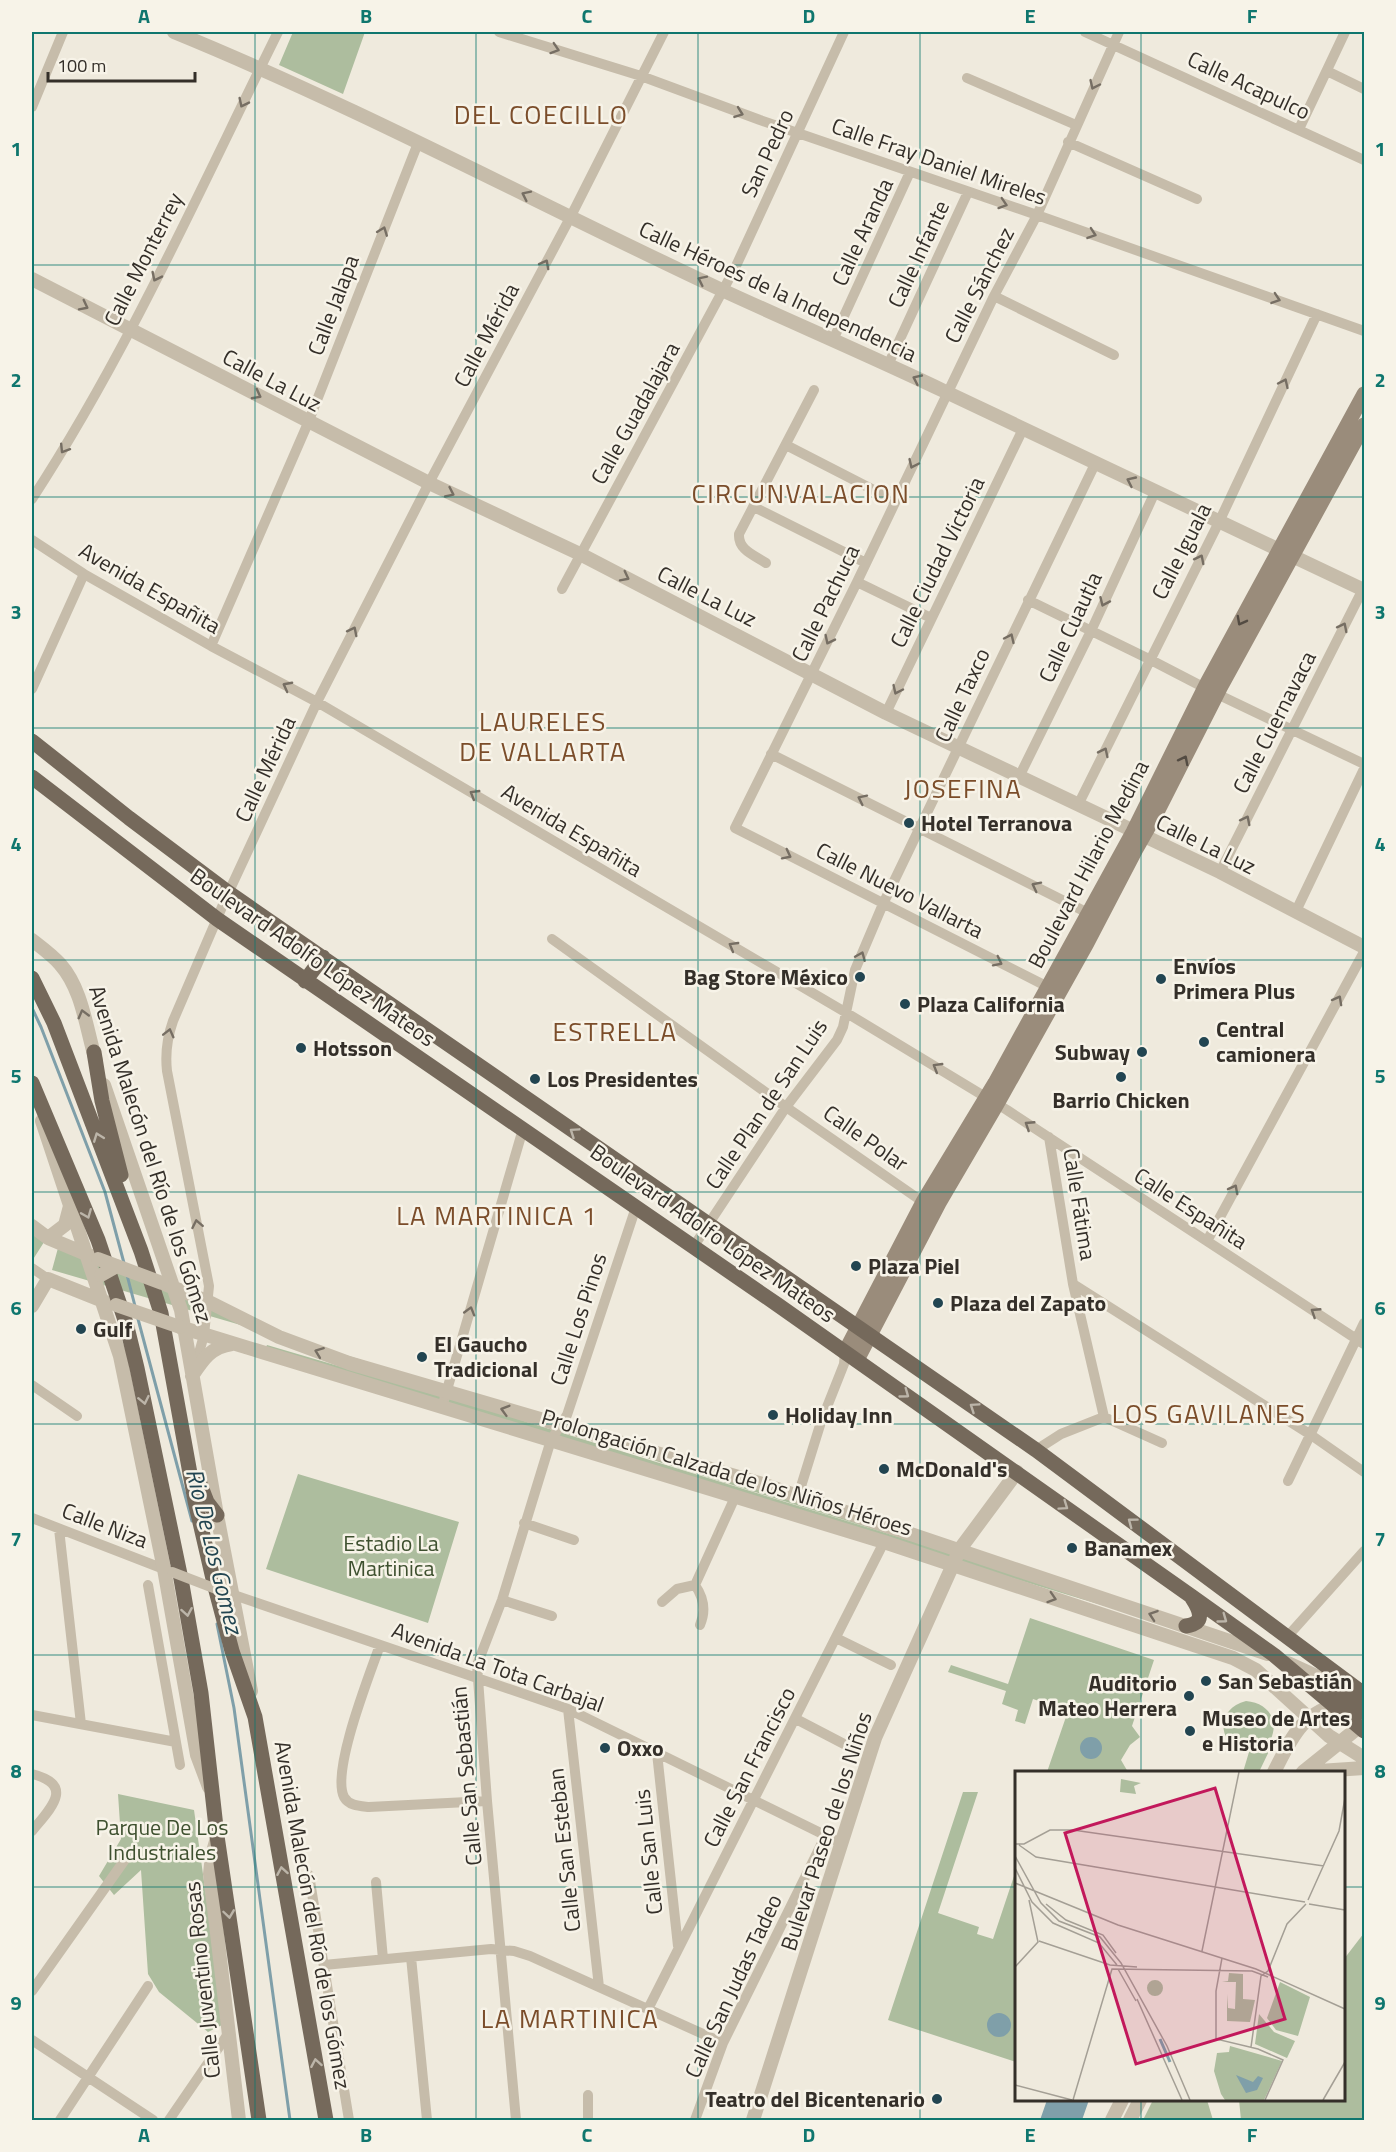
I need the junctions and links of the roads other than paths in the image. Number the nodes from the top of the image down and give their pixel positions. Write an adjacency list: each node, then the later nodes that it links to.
1 (63, 32): 16 (street)
2 (174, 32): 11 (street, Calle Héroes de la Independencia)
3 (278, 32): 11 (street, Calle Monterrey)
4 (499, 32): 13 (street, Calle Fray Daniel Mireles, one-way to 13)
5 (664, 32): 13 (street, Calle Mérida)
6 (844, 32): 19 (street, San Pedro)
7 (1085, 32): 10 (street, Calle Acapulco)
8 (1119, 32): 10 (street, Calle Sánchez)
9 (1345, 32): 12 (street)
10 (1113, 45): 17 (street, Calle Sánchez, one-way to 17); 18 (street, Calle Acapulco)
11 (261, 67): 21 (street, Calle Héroes de la Independencia); 32 (street, Calle Monterrey, one-way to 32)
12 (1327, 71): 15 (street); 18 (street)
13 (641, 76): 19 (street, Calle Fray Daniel Mireles, one-way to 19); 27 (street, Calle Mérida)
14 (968, 78): 17 (street)
15 (1365, 88)
16 (32, 107)
17 (1076, 125): 20 (street, Calle Sánchez)
18 (1299, 129): 22 (street, Calle Acapulco)
19 (798, 133): 23 (street, Calle Fray Daniel Mireles); 29 (street, San Pedro)
20 (1068, 142): 25 (street); 26 (street, Calle Sánchez)
21 (418, 143): 27 (street, Calle Héroes de la Independencia, one-way to 21); 40 (street, Calle Jalapa, one-way to 21)
22 (1365, 160)
23 (910, 172): 24 (street, Calle Fray Daniel Mireles); 34 (street, Calle Aranda)
24 (968, 192): 26 (street, Calle Fray Daniel Mireles, one-way to 26); 36 (street, Calle Infante)
25 (1197, 199)
26 (1036, 215): 30 (street, Calle Sánchez); 31 (street, Calle Fray Daniel Mireles, one-way to 31)
27 (571, 216): 29 (street, Calle Héroes de la Independencia, one-way to 27); 45 (street, Calle Mérida, one-way to 27)
28 (32, 279): 32 (street, Calle La Luz, one-way to 32)
29 (723, 290): 34 (street, Calle Héroes de la Independencia); 52 (street, Calle Guadalajara)
30 (994, 296): 35 (street); 38 (street, Calle Sánchez)
31 (1317, 314): 33 (street, Calle Fray Daniel Mireles); 50 (street, Calle Iguala, one-way to 31)
32 (131, 328): 40 (street, Calle La Luz, one-way to 40); 47 (street, Calle Monterrey, one-way to 47)
33 (1365, 332)
34 (833, 340): 36 (street, Calle Héroes de la Independencia)
35 (1114, 355)
36 (888, 365): 38 (street, Calle Héroes de la Independencia, one-way to 36)
37 (814, 390): 43 (street)
38 (947, 392): 42 (street, Calle Héroes de la Independencia); 48 (street, Calle Pachuca, one-way to 48)
39 (1365, 394): 53 (main road, Boulevard Hilario Medina)
40 (308, 423): 45 (street, Calle La Luz); 63 (street, Calle Jalapa)
41 (1365, 425): 53 (main road, Boulevard Hilario Medina)
42 (1023, 429): 44 (street, Calle Héroes de la Independencia); 61 (street, Calle Ciudad Victoria)
43 (786, 446): 48 (street); 49 (street)
44 (1095, 464): 46 (street, Calle Héroes de la Independencia, one-way to 44); 60 (street, Calle Taxco)
45 (429, 483): 52 (street, Calle La Luz, one-way to 52); 68 (street, Calle Mérida, one-way to 45)
46 (1155, 492): 50 (street, Calle Héroes de la Independencia); 62 (street, Calle Cuautla, one-way to 62)
47 (32, 499)
48 (896, 501): 55 (street, Calle Pachuca)
49 (754, 507): 54 (street); 55 (street)
50 (1219, 522): 53 (street, Calle Héroes de la Independencia); 64 (street, Calle Iguala, one-way to 50)
51 (32, 540): 56 (street, Avenida Españita)
52 (580, 554): 58 (street, Calle Guadalajara); 65 (street, Calle La Luz, one-way to 65)
53 (1286, 554): 59 (street, Calle Héroes de la Independencia); 67 (main road, Boulevard Hilario Medina)
54 (766, 563)
55 (866, 563): 57 (street, Calle Pachuca)
56 (84, 574): 63 (street, Avenida Españita); 66 (street)
57 (857, 582): 61 (street); 65 (street, Calle Pachuca, one-way to 65)
58 (562, 589)
59 (1364, 589): 70 (street, Calle Cuernavaca, one-way to 59)
60 (1028, 600): 62 (street); 72 (street, Calle Taxco, one-way to 60)
61 (931, 618): 69 (street, Calle Ciudad Victoria, one-way to 69)
62 (1091, 631): 64 (street); 77 (street, Calle Cuautla)
63 (211, 646): 68 (street, Avenida Españita, one-way to 63)
64 (1149, 659): 67 (street); 78 (street, Calle Iguala, one-way to 64)
65 (812, 674): 69 (street, Calle La Luz); 73 (street, Calle Pachuca)
66 (32, 689)
67 (1211, 691): 70 (street); 81 (main road, Boulevard Hilario Medina)
68 (317, 702): 83 (street, Calle Mérida); 95 (street, Avenida Españita, one-way to 68)
69 (886, 713): 72 (street, Calle La Luz)
70 (1292, 729): 74 (street); 82 (street, Calle Cuernavaca, one-way to 70)
71 (32, 741): 83 (main road, Boulevard Adolfo López Mateos)
72 (958, 748): 77 (street, Calle La Luz); 79 (street, Calle Taxco)
73 (771, 754): 79 (street, one-way to 73); 80 (street, Calle Pachuca)
74 (1365, 764)
75 (1365, 769): 85 (street)
76 (32, 777): 87 (main road, Boulevard Adolfo López Mateos)
77 (1019, 777): 78 (street, Calle La Luz)
78 (1078, 805): 81 (street, Calle La Luz)
79 (920, 827): 84 (street, Calle Taxco); 86 (street, one-way to 79)
80 (735, 828): 84 (street, Calle Nuevo Vallarta, one-way to 84)
81 (1138, 835): 82 (street, Calle La Luz); 86 (main road, Boulevard Hilario Medina); 98 (main road, Boulevard Hilario Medina)
82 (1220, 872): 85 (street, Calle La Luz)
83 (229, 893): 87 (street, Calle Mérida); 91 (main road, Boulevard Adolfo López Mateos)
84 (883, 904): 94 (street, Calle Nuevo Vallarta, one-way to 94); 95 (street, Calle Taxco, one-way to 84)
85 (1296, 911): 90 (street, Calle La Luz)
86 (1088, 913): 94 (main road, Boulevard Hilario Medina)
87 (217, 919): 93 (main road, Boulevard Adolfo López Mateos); 119 (street, Calle Mérida, one-way to 87)
88 (552, 939): 100 (street, Calle Polar)
89 (32, 940): 96 (street, Avenida Malecón del Río de los Gómez, one-way to 89)
90 (1365, 949): 109 (street, one-way to 90)
91 (322, 957): 93 (main road); 106 (main road, Boulevard Adolfo López Mateos, one-way to 91)
92 (32, 978): 111 (main road, Avenida Malecón del Río de los Gómez, one-way to 92)
93 (305, 981): 101 (main road, Boulevard Adolfo López Mateos)
94 (1048, 987): 98 (main road, Boulevard Hilario Medina)
95 (845, 1012): 98 (street, Avenida Españita, one-way to 95); 100 (street, Calle Plan de San Luis)
96 (93, 1053): 111 (main road); 118 (street, Avenida Malecón del Río de los Gómez)
97 (32, 1083): 99 (main road)
98 (992, 1101): 102 (street, Calle Españita, one-way to 98); 103 (main road, Boulevard Hilario Medina); 125 (main road, Boulevard Hilario Medina)
99 (39, 1102): 104 (street); 193 (main road, one-way to 193)
100 (786, 1107): 103 (street, Calle Polar); 106 (street, Calle Plan de San Luis)
101 (523, 1129): 105 (main road, Boulevard Adolfo López Mateos); 132 (street, one-way to 101)
102 (1049, 1137): 109 (street, Calle Españita); 117 (street, Calle Fátima)
103 (923, 1202): 125 (main road, Boulevard Hilario Medina)
104 (70, 1206): 108 (street); 112 (street)
105 (636, 1207): 110 (main road, Boulevard Adolfo López Mateos); 136 (street, Calle Los Pinos)
106 (710, 1224): 110 (street, Calle Plan de San Luis); 125 (main road, Boulevard Adolfo López Mateos)
107 (32, 1226): 108 (street, Prolongación Calzada de los Niños Héroes)
108 (48, 1238): 112 (street, Prolongación Calzada de los Niños Héroes)
109 (1207, 1241): 127 (street, Calle Españita, one-way to 109)
110 (693, 1246): 129 (main road, Boulevard Adolfo López Mateos)
111 (141, 1251): 122 (main road, Avenida Malecón del Río de los Gómez)
112 (92, 1256): 113 (street, Prolongación Calzada de los Niños Héroes, bridge); 115 (street)
113 (117, 1266): 115 (street, bridge); 118 (street, Prolongación Calzada de los Niños Héroes, bridge)
114 (32, 1268): 116 (street)
115 (98, 1277): 120 (street)
116 (48, 1279): 120 (street, Prolongación Calzada de los Niños Héroes); 121 (street)
117 (1073, 1284): 135 (street, Calle Fátima); 137 (street)
118 (168, 1286): 119 (street, Prolongación Calzada de los Niños Héroes); 124 (street, Avenida Malecón del Río de los Gómez)
119 (209, 1302): 126 (street, Calle Mérida); 132 (street, Prolongación Calzada de los Niños Héroes, one-way to 119)
120 (110, 1303): 124 (street, Prolongación Calzada de los Niños Héroes, bridge); 155 (street)
121 (32, 1306)
122 (161, 1313): 146 (main road); 177 (main road, Avenida Malecón del Río de los Gómez)
123 (1365, 1323): 127 (street)
124 (182, 1328): 126 (street, Prolongación Calzada de los Niños Héroes); 130 (street, Avenida Malecón del Río de los Gómez)
125 (864, 1330): 129 (main road, Boulevard Hilario Medina); 140 (main road, Boulevard Adolfo López Mateos, one-way to 125)
126 (204, 1335): 128 (street, Prolongación Calzada de los Niños Héroes); 130 (street, Calle Mérida)
127 (1361, 1342): 137 (street)
128 (232, 1344): 130 (street); 133 (street, Prolongación Calzada de los Niños Héroes)
129 (849, 1359): 141 (main road, Boulevard Adolfo López Mateos, one-way to 141); 145 (street)
130 (192, 1376): 146 (street, Avenida Malecón del Río de los Gómez)
131 (32, 1384): 134 (street)
132 (447, 1393): 133 (street); 136 (street, Prolongación Calzada de los Niños Héroes, one-way to 132)
133 (442, 1407): 138 (street, Prolongación Calzada de los Niños Héroes)
134 (78, 1416)
135 (1104, 1417): 139 (street); 140 (street)
136 (561, 1426): 138 (street, Calle Los Pinos); 145 (street, Prolongación Calzada de los Niños Héroes)
137 (1311, 1435): 142 (street); 143 (street)
138 (551, 1440): 144 (street, Prolongación Calzada de los Niños Héroes); 148 (street, Calle San Sebastián)
139 (1161, 1443)
140 (1036, 1450): 165 (main road, Boulevard Adolfo López Mateos, one-way to 140)
141 (1017, 1472): 152 (street, Bulevar Paseo de los Niños); 159 (main road, Boulevard Adolfo López Mateos, one-way to 159)
142 (1365, 1472)
143 (1288, 1481)
144 (736, 1495): 151 (street, Prolongación Calzada de los Niños Héroes); 157 (street)
145 (798, 1496): 152 (street, Prolongación Calzada de los Niños Héroes)
146 (217, 1515): 158 (street, Avenida Malecón del Río de los Gómez)
147 (32, 1518): 149 (street, Calle Niza)
148 (524, 1523): 150 (street); 160 (street, Calle San Sebastián)
149 (59, 1529): 155 (street, Calle Niza); 180 (street)
150 (574, 1540)
151 (884, 1542): 154 (street, Prolongación Calzada de los Niños Héroes); 166 (street, Calle San Francisco)
152 (960, 1549): 154 (street, Bulevar Paseo de los Niños); 164 (street, Prolongación Calzada de los Niños Héroes, one-way to 152)
153 (1365, 1551): 165 (street)
154 (953, 1564): 178 (street, Prolongación Calzada de los Niños Héroes, one-way to 178); 199 (street, Bulevar Paseo de los Niños)
155 (168, 1570): 158 (street, Avenida La Tota Carbajal, bridge); 193 (street)
156 (148, 1585): 182 (street)
157 (695, 1585): 161 (street); 163 (street)
158 (228, 1593): 167 (street, Avenida La Tota Carbajal); 177 (street, Avenida Malecón del Río de los Gómez)
159 (1191, 1596): 164 (main road); 168 (main road, Boulevard Adolfo López Mateos, one-way to 168)
160 (502, 1600): 162 (street); 170 (street, Calle San Sebastián)
161 (662, 1602)
162 (552, 1616)
163 (700, 1625)
164 (1185, 1626): 168 (street, Prolongación Calzada de los Niños Héroes)
165 (1287, 1637): 172 (main road, Boulevard Adolfo López Mateos)
166 (836, 1638): 169 (street); 179 (street, Calle San Francisco)
167 (380, 1645): 170 (street, Avenida La Tota Carbajal); 194 (street)
168 (1274, 1655): 171 (street, Prolongación Calzada de los Niños Héroes); 173 (main road, Boulevard Adolfo López Mateos)
169 (891, 1665)
170 (477, 1679): 174 (street, Avenida La Tota Carbajal); 194 (street, Calle San Sebastián)
171 (1328, 1682): 172 (main road)
172 (1361, 1697): 173 (street); 175 (main road)
173 (1334, 1704): 178 (street); 181 (main road, Boulevard Adolfo López Mateos)
174 (568, 1709): 185 (street, Avenida La Tota Carbajal); 209 (street, Calle San Esteban)
175 (1365, 1712)
176 (32, 1715): 180 (street)
177 (255, 1717): 227 (main road, Avenida Malecón del Río de los Gómez, one-way to 177)
178 (1309, 1718): 184 (street, Prolongación Calzada de los Niños Héroes); 189 (street)
179 (796, 1719): 183 (street); 195 (street, Calle San Francisco)
180 (81, 1724): 182 (street)
181 (1363, 1727): 184 (street)
182 (176, 1742): 187 (street)
183 (844, 1744)
184 (1340, 1744): 186 (street, Prolongación Calzada de los Niños Héroes); 190 (street)
185 (657, 1754): 195 (street, Avenida La Tota Carbajal); 203 (street, Calle San Luis)
186 (1365, 1758)
187 (180, 1765)
188 (1365, 1768): 191 (street)
189 (1275, 1771)
190 (1305, 1771)
191 (1319, 1771)
192 (32, 1774): 196 (street)
193 (213, 1794): 197 (main road)
194 (487, 1801): 204 (street, Calle San Sebastián)
195 (754, 1801): 198 (street, Avenida La Tota Carbajal); 203 (street, Calle San Francisco)
196 (32, 1831)
197 (217, 1836): 212 (main road, one-way to 212); 213 (street, Calle Juventino Rosas)
198 (825, 1837): 199 (street, Avenida La Tota Carbajal); 215 (street, Calle San Judas Tadeo)
199 (841, 1843): 220 (street, Bulevar Paseo de los Niños)
200 (124, 1861): 210 (street)
201 (309, 1875): 207 (street)
202 (376, 1882): 206 (street)
203 (678, 1946): 211 (street, Calle San Francisco)
204 (501, 1949): 205 (street); 209 (street); 230 (street, Calle San Sebastián)
205 (411, 1957): 206 (street); 229 (street)
206 (383, 1959): 207 (street)
207 (324, 1965): 228 (street)
208 (148, 1986): 216 (street)
209 (599, 1987): 211 (street)
210 (32, 1991)
211 (648, 2009): 215 (street)
212 (243, 2011): 225 (main road); 226 (main road)
213 (228, 2034): 223 (street); 224 (street, Calle Juventino Rosas)
214 (32, 2040): 216 (street)
215 (723, 2043): 232 (street, Calle San Judas Tadeo)
216 (87, 2078): 221 (street); 222 (street)
217 (588, 2095): 231 (street)
218 (1122, 2101): 233 (street)
219 (1140, 2101): 234 (street)
220 (753, 2119)
221 (60, 2121)
222 (153, 2121)
223 (169, 2121)
224 (239, 2121)
225 (248, 2121)
226 (259, 2121)
227 (326, 2121)
228 (349, 2121)
229 (427, 2121)
230 (516, 2121)
231 (588, 2121)
232 (694, 2121)
233 (1112, 2121)
234 (1130, 2121)

